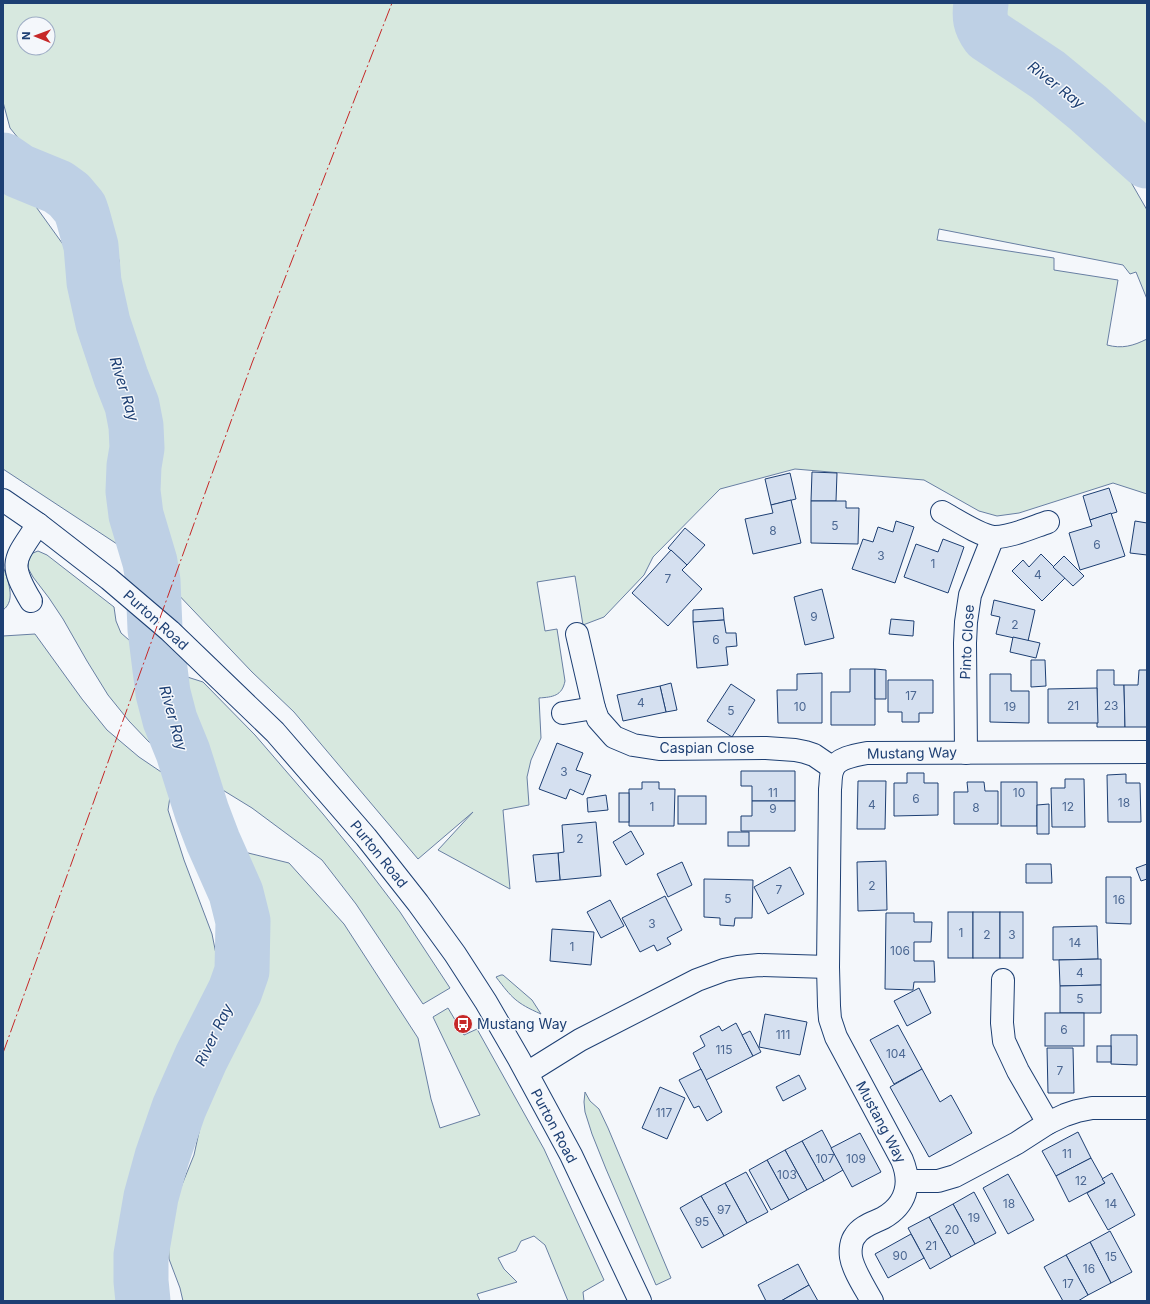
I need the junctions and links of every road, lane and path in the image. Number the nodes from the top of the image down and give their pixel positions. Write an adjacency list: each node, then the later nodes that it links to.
1 (3, 500): 4 (street, Purton Road)
2 (942, 512): 5 (street)
3 (1048, 522): 5 (street)
4 (38, 524): 6 (street); 15 (street, Purton Road)
5 (993, 537): 11 (street, Pinto Close)
6 (31, 601)
7 (576, 634): 8 (street, Caspian Close)
8 (594, 708): 9 (street); 12 (street, Caspian Close)
9 (563, 713)
10 (1147, 752): 11 (street, Mustang Way)
11 (966, 753): 12 (street, Mustang Way)
12 (833, 768): 13 (street, Mustang Way)
13 (828, 967): 15 (street); 18 (street, Mustang Way)
14 (1002, 980): 17 (street)
15 (527, 1074): 19 (street, Purton Road)
16 (1147, 1108): 17 (street)
17 (1048, 1123): 18 (street)
18 (908, 1181): 20 (street, Mustang Way)
19 (640, 1301)
20 (872, 1301)

